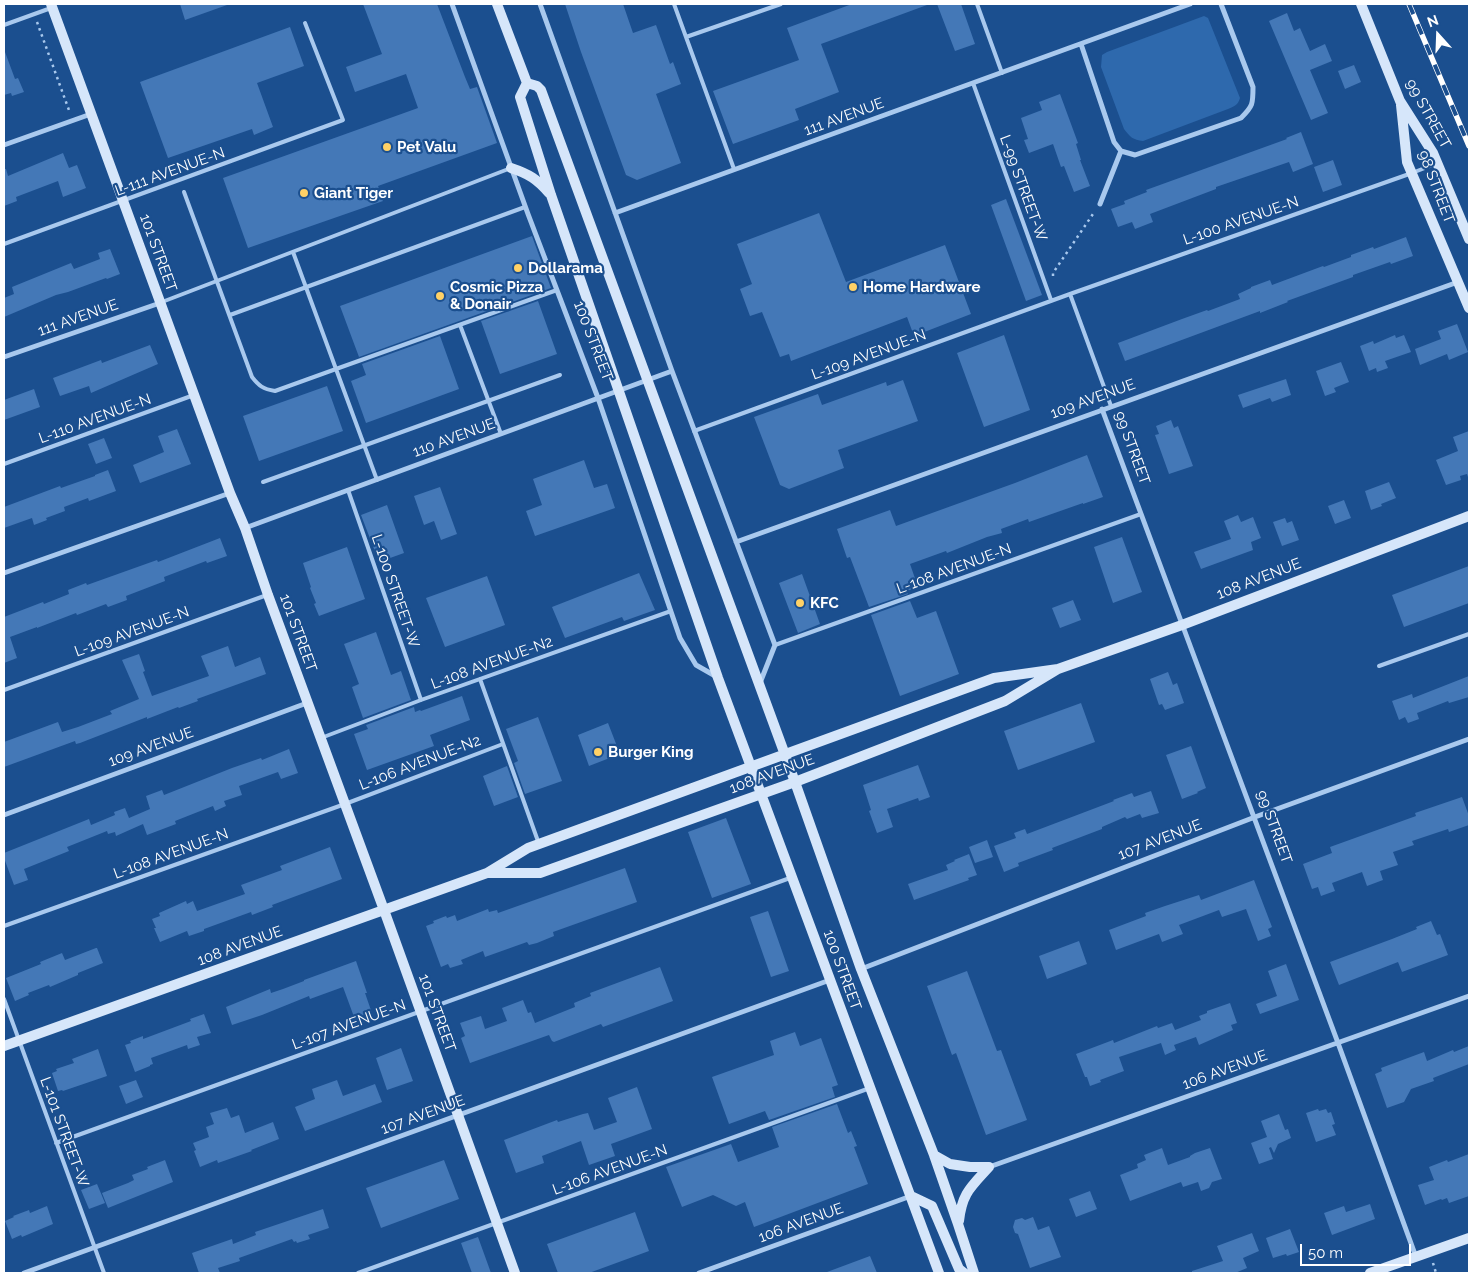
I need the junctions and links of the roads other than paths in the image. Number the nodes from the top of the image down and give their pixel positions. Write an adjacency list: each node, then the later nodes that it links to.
1 (452, 4): 23 (street, 100 STREET)
2 (498, 4): 16 (street, 100 STREET)
3 (540, 4): 31 (street)
4 (674, 4): 13 (lane)
5 (781, 4): 13 (lane)
6 (977, 4): 15 (lane)
7 (1190, 4): 14 (street, 111 AVENUE)
8 (1221, 4): 21 (street)
9 (1360, 4): 18 (street, 99 STREET)
10 (51, 6): 12 (lane); 19 (street, 101 STREET)
11 (305, 23): 28 (lane, L-111 AVENUE-N)
12 (4, 25)
13 (686, 38): 24 (lane)
14 (1081, 44): 15 (street, 111 AVENUE); 21 (street)
15 (1002, 73): 17 (street, 111 AVENUE)
16 (527, 83): 27 (street, 100 STREET); 49 (street, 100 STREET)
17 (973, 83): 24 (street, 111 AVENUE); 40 (lane, L-99 STREET-W)
18 (1400, 101): 22 (street, 99 STREET); 25 (street, 98 STREET)
19 (91, 114): 20 (street); 28 (street, 101 STREET)
20 (4, 145)
21 (1121, 151): 29 (street)
22 (1438, 163): 25 (lane, L-100 AVENUE-N); 32 (street, 99 STREET)
23 (511, 168): 27 (street); 30 (street, 100 STREET); 34 (lane)
24 (734, 170): 31 (street, 111 AVENUE)
25 (1412, 173): 36 (street, 98 STREET); 39 (lane, L-100 AVENUE-N)
26 (184, 192): 35 (lane)
27 (551, 195): 50 (street, 100 STREET)
28 (123, 202): 33 (lane, L-111 AVENUE-N); 41 (street, 101 STREET)
29 (1100, 204)
30 (525, 207): 37 (lane); 38 (street, 100 STREET)
31 (615, 212): 47 (street)
32 (1469, 239)
33 (4, 244)
34 (293, 252): 35 (lane); 37 (lane)
35 (217, 281): 41 (lane); 43 (lane)
36 (1459, 282): 42 (street, 98 STREET); 54 (street, 109 AVENUE)
37 (305, 287): 43 (lane); 46 (lane)
38 (557, 290): 44 (lane); 52 (street, 100 STREET)
39 (1070, 294): 40 (lane, L-100 AVENUE-N); 54 (lane)
40 (1051, 300): 56 (lane, L-109 AVENUE-N)
41 (160, 302): 45 (street, 111 AVENUE); 51 (street, 101 STREET)
42 (1469, 308)
43 (230, 315): 46 (lane)
44 (460, 325): 46 (lane); 53 (lane)
45 (4, 357)
46 (336, 369): 58 (lane)
47 (672, 371): 49 (street, 110 AVENUE); 56 (street)
48 (560, 375): 53 (lane)
49 (648, 380): 50 (street, 110 AVENUE); 78 (street, 100 STREET)
50 (620, 390): 52 (street, 110 AVENUE); 76 (street, 100 STREET)
51 (194, 395): 59 (lane, L-110 AVENUE-N); 63 (street, 101 STREET)
52 (598, 398): 57 (street, 110 AVENUE); 70 (street, 100 STREET)
53 (489, 401): 57 (lane); 58 (lane)
54 (1111, 406): 55 (street, 109 AVENUE)
55 (1102, 409): 64 (street, 99 STREET); 67 (street, 109 AVENUE)
56 (694, 431): 67 (street)
57 (501, 434): 60 (street, 110 AVENUE)
58 (364, 446): 60 (lane); 61 (lane)
59 (4, 464)
60 (377, 480): 62 (street, 110 AVENUE)
61 (263, 482)
62 (348, 490): 66 (street, 110 AVENUE); 80 (lane, L-100 STREET-W)
63 (230, 493): 66 (street, 101 STREET); 68 (street)
64 (1141, 514): 71 (street, 99 STREET); 73 (lane, L-108 AVENUE-N)
65 (1469, 516): 71 (street, 108 AVENUE)
66 (245, 528): 69 (street, 101 STREET)
67 (736, 542): 73 (street)
68 (4, 573)
69 (268, 595): 79 (lane, L-109 AVENUE-N); 81 (street, 101 STREET)
70 (671, 611): 76 (street, 100 STREET); 77 (lane, L-108 AVENUE-N2)
71 (1182, 625): 75 (street, 108 AVENUE); 91 (street, 99 STREET)
72 (1469, 634): 74 (lane)
73 (775, 645): 78 (street)
74 (1379, 666)
75 (1058, 670): 85 (street, 108 AVENUE); 87 (street, 108 AVENUE)
76 (718, 678): 86 (street, 100 STREET)
77 (480, 679): 80 (lane, L-108 AVENUE-N2); 84 (lane)
78 (759, 685): 85 (street, 100 STREET)
79 (4, 690)
80 (421, 700): 82 (lane, L-108 AVENUE-N2)
81 (308, 703): 82 (street, 101 STREET); 90 (street, 109 AVENUE)
82 (321, 738): 89 (street, 101 STREET)
83 (1469, 740): 91 (street, 107 AVENUE)
84 (503, 744): 89 (lane, L-106 AVENUE-N2); 92 (lane)
85 (784, 755): 86 (street, 108 AVENUE); 87 (street, 100 STREET)
86 (751, 767): 88 (street, 100 STREET); 92 (street, 108 AVENUE)
87 (795, 782): 88 (street, 108 AVENUE); 97 (street, 100 STREET)
88 (761, 794): 93 (street, 108 AVENUE); 94 (street, 100 STREET)
89 (345, 804): 95 (street, 101 STREET); 96 (lane, L-108 AVENUE-N)
90 (4, 815)
91 (1254, 817): 97 (street, 107 AVENUE); 103 (street, 99 STREET)
92 (539, 844): 93 (street, 108 AVENUE)
93 (487, 873): 95 (street, 108 AVENUE)
94 (792, 878): 98 (street, 100 STREET); 101 (lane, L-107 AVENUE-N)
95 (384, 910): 101 (street, 101 STREET); 102 (street, 108 AVENUE)
96 (4, 926)
97 (861, 969): 108 (street, 100 STREET)
98 (830, 980): 105 (street, 100 STREET); 106 (street, 107 AVENUE)
99 (1469, 996): 103 (street, 106 AVENUE)
100 (4, 999): 102 (lane, L-101 STREET-W)
101 (420, 1011): 106 (street, 101 STREET); 107 (lane, L-107 AVENUE-N)
102 (19, 1041): 104 (street, 108 AVENUE); 107 (lane, L-101 STREET-W)
103 (1338, 1043): 109 (street, 106 AVENUE); 115 (street, 99 STREET)
104 (4, 1046)
105 (870, 1088): 110 (street, 100 STREET); 111 (lane, L-106 AVENUE-N)
106 (458, 1116): 111 (street, 101 STREET); 114 (street, 107 AVENUE)
107 (56, 1143): 114 (lane, L-101 STREET-W)
108 (934, 1155): 109 (street); 112 (street, 100 STREET)
109 (989, 1167): 112 (street)
110 (911, 1196): 120 (street, 106 AVENUE); 121 (street, 100 STREET); 122 (street)
111 (497, 1223): 118 (lane, L-106 AVENUE-N); 119 (street, 101 STREET)
112 (958, 1224): 123 (street, 100 STREET)
113 (1469, 1238): 115 (street)
114 (94, 1248): 116 (street, 107 AVENUE); 117 (lane, L-101 STREET-W)
115 (1416, 1257): 124 (street)
116 (24, 1273)
117 (104, 1273)
118 (358, 1273)
119 (515, 1273)
120 (699, 1273)
121 (939, 1273)
122 (964, 1273)
123 (974, 1273)
124 (1370, 1273)

